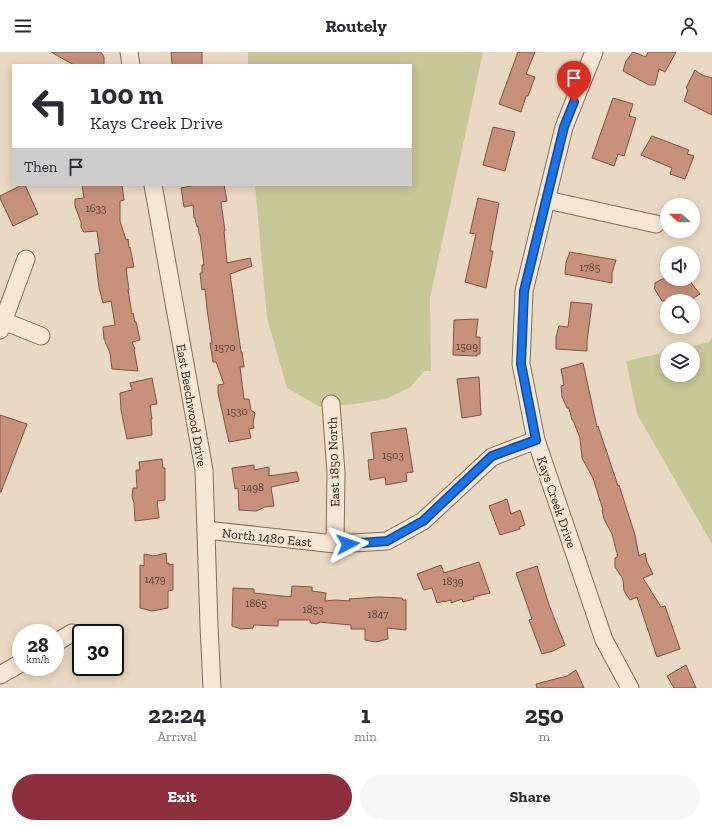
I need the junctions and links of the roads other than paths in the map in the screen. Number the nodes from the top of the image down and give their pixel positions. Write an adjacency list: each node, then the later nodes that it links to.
1 (129, 52): 3 (street)
2 (594, 52): 5 (street, Kays Creek Drive)
3 (131, 64)
4 (153, 186): 12 (street, East Beechwood Drive)
5 (547, 200): 6 (street); 11 (street, Kays Creek Drive)
6 (656, 224)
7 (26, 259): 8 (street)
8 (2, 325): 9 (street)
9 (41, 336)
10 (331, 404): 13 (street, East 1850 North)
11 (536, 440): 13 (street, North 1480 East); 19 (street, Kays Creek Drive)
12 (206, 530): 13 (street, North 1480 East); 18 (street, East Beechwood Drive)
13 (335, 544)
14 (72, 633): 15 (street)
15 (64, 638)
16 (12, 668): 17 (street)
17 (0, 675)
18 (212, 688)
19 (630, 688)

